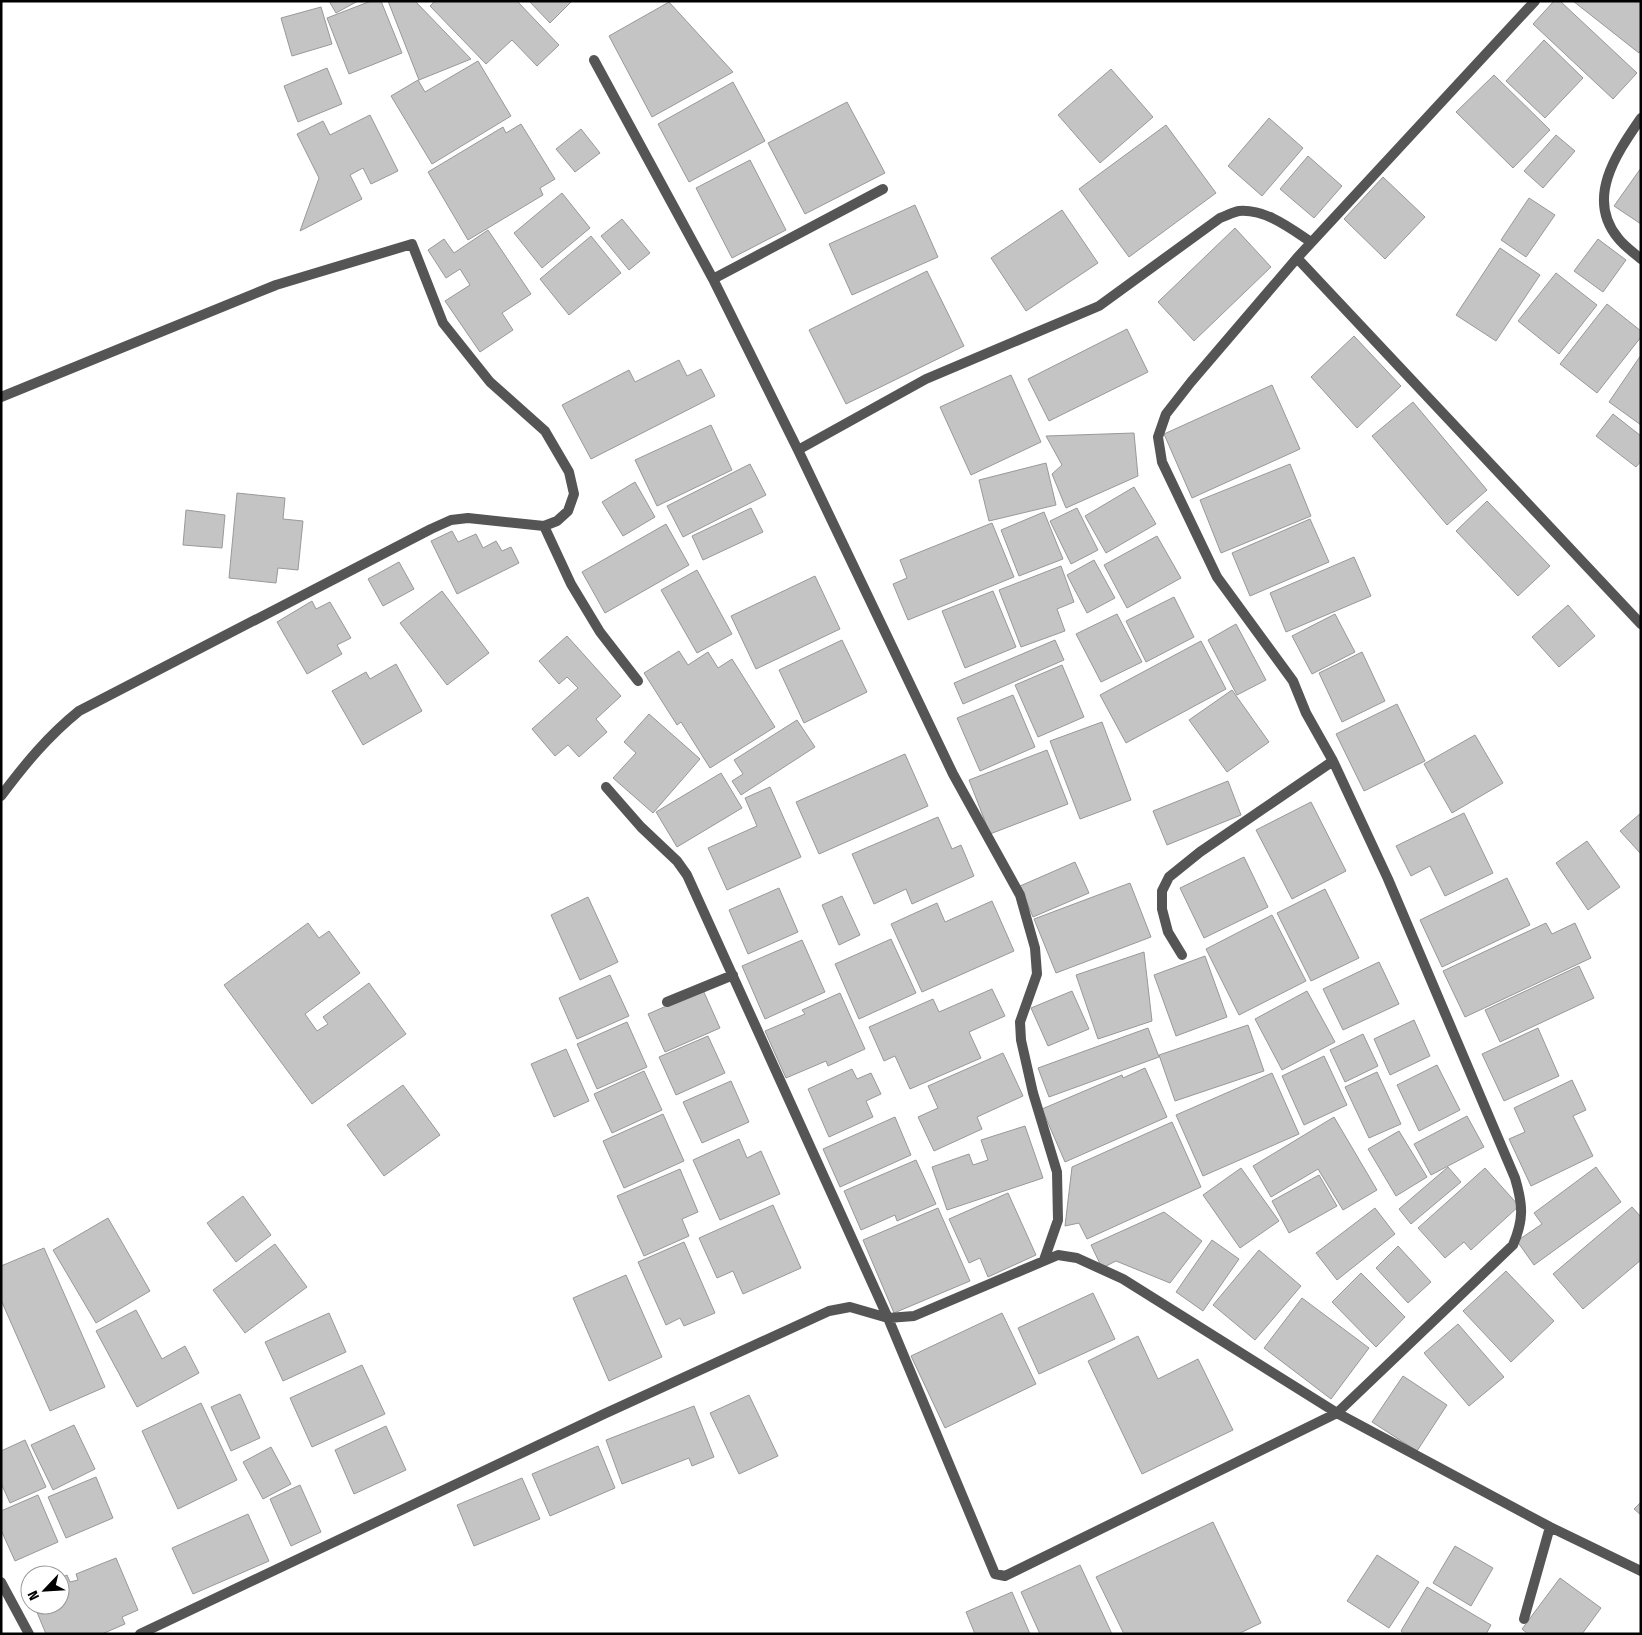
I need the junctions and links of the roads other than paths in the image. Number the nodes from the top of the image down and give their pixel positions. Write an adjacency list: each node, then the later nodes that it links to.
1 (1535, 1): 5 (street)
2 (594, 60): 8 (street)
3 (1641, 118): 7 (street)
4 (883, 190): 8 (street)
5 (1311, 242): 6 (street); 10 (street)
6 (1297, 258): 12 (street); 14 (street)
7 (1641, 259)
8 (713, 279): 10 (street)
9 (1, 397): 11 (street)
10 (798, 450): 20 (street)
11 (544, 526): 13 (street); 16 (street)
12 (1641, 624)
13 (638, 681)
14 (1334, 761): 17 (street); 22 (street)
15 (606, 787): 18 (street)
16 (1, 796)
17 (1182, 955)
18 (733, 975): 19 (street); 21 (street)
19 (667, 1002)
20 (1044, 1260): 21 (street); 22 (street)
21 (888, 1318): 22 (street); 28 (street)
22 (1337, 1413): 23 (street)
23 (1550, 1527): 24 (street); 26 (street)
24 (1641, 1571)
25 (1, 1582): 27 (street)
26 (1524, 1619)
27 (29, 1634)
28 (140, 1634)

